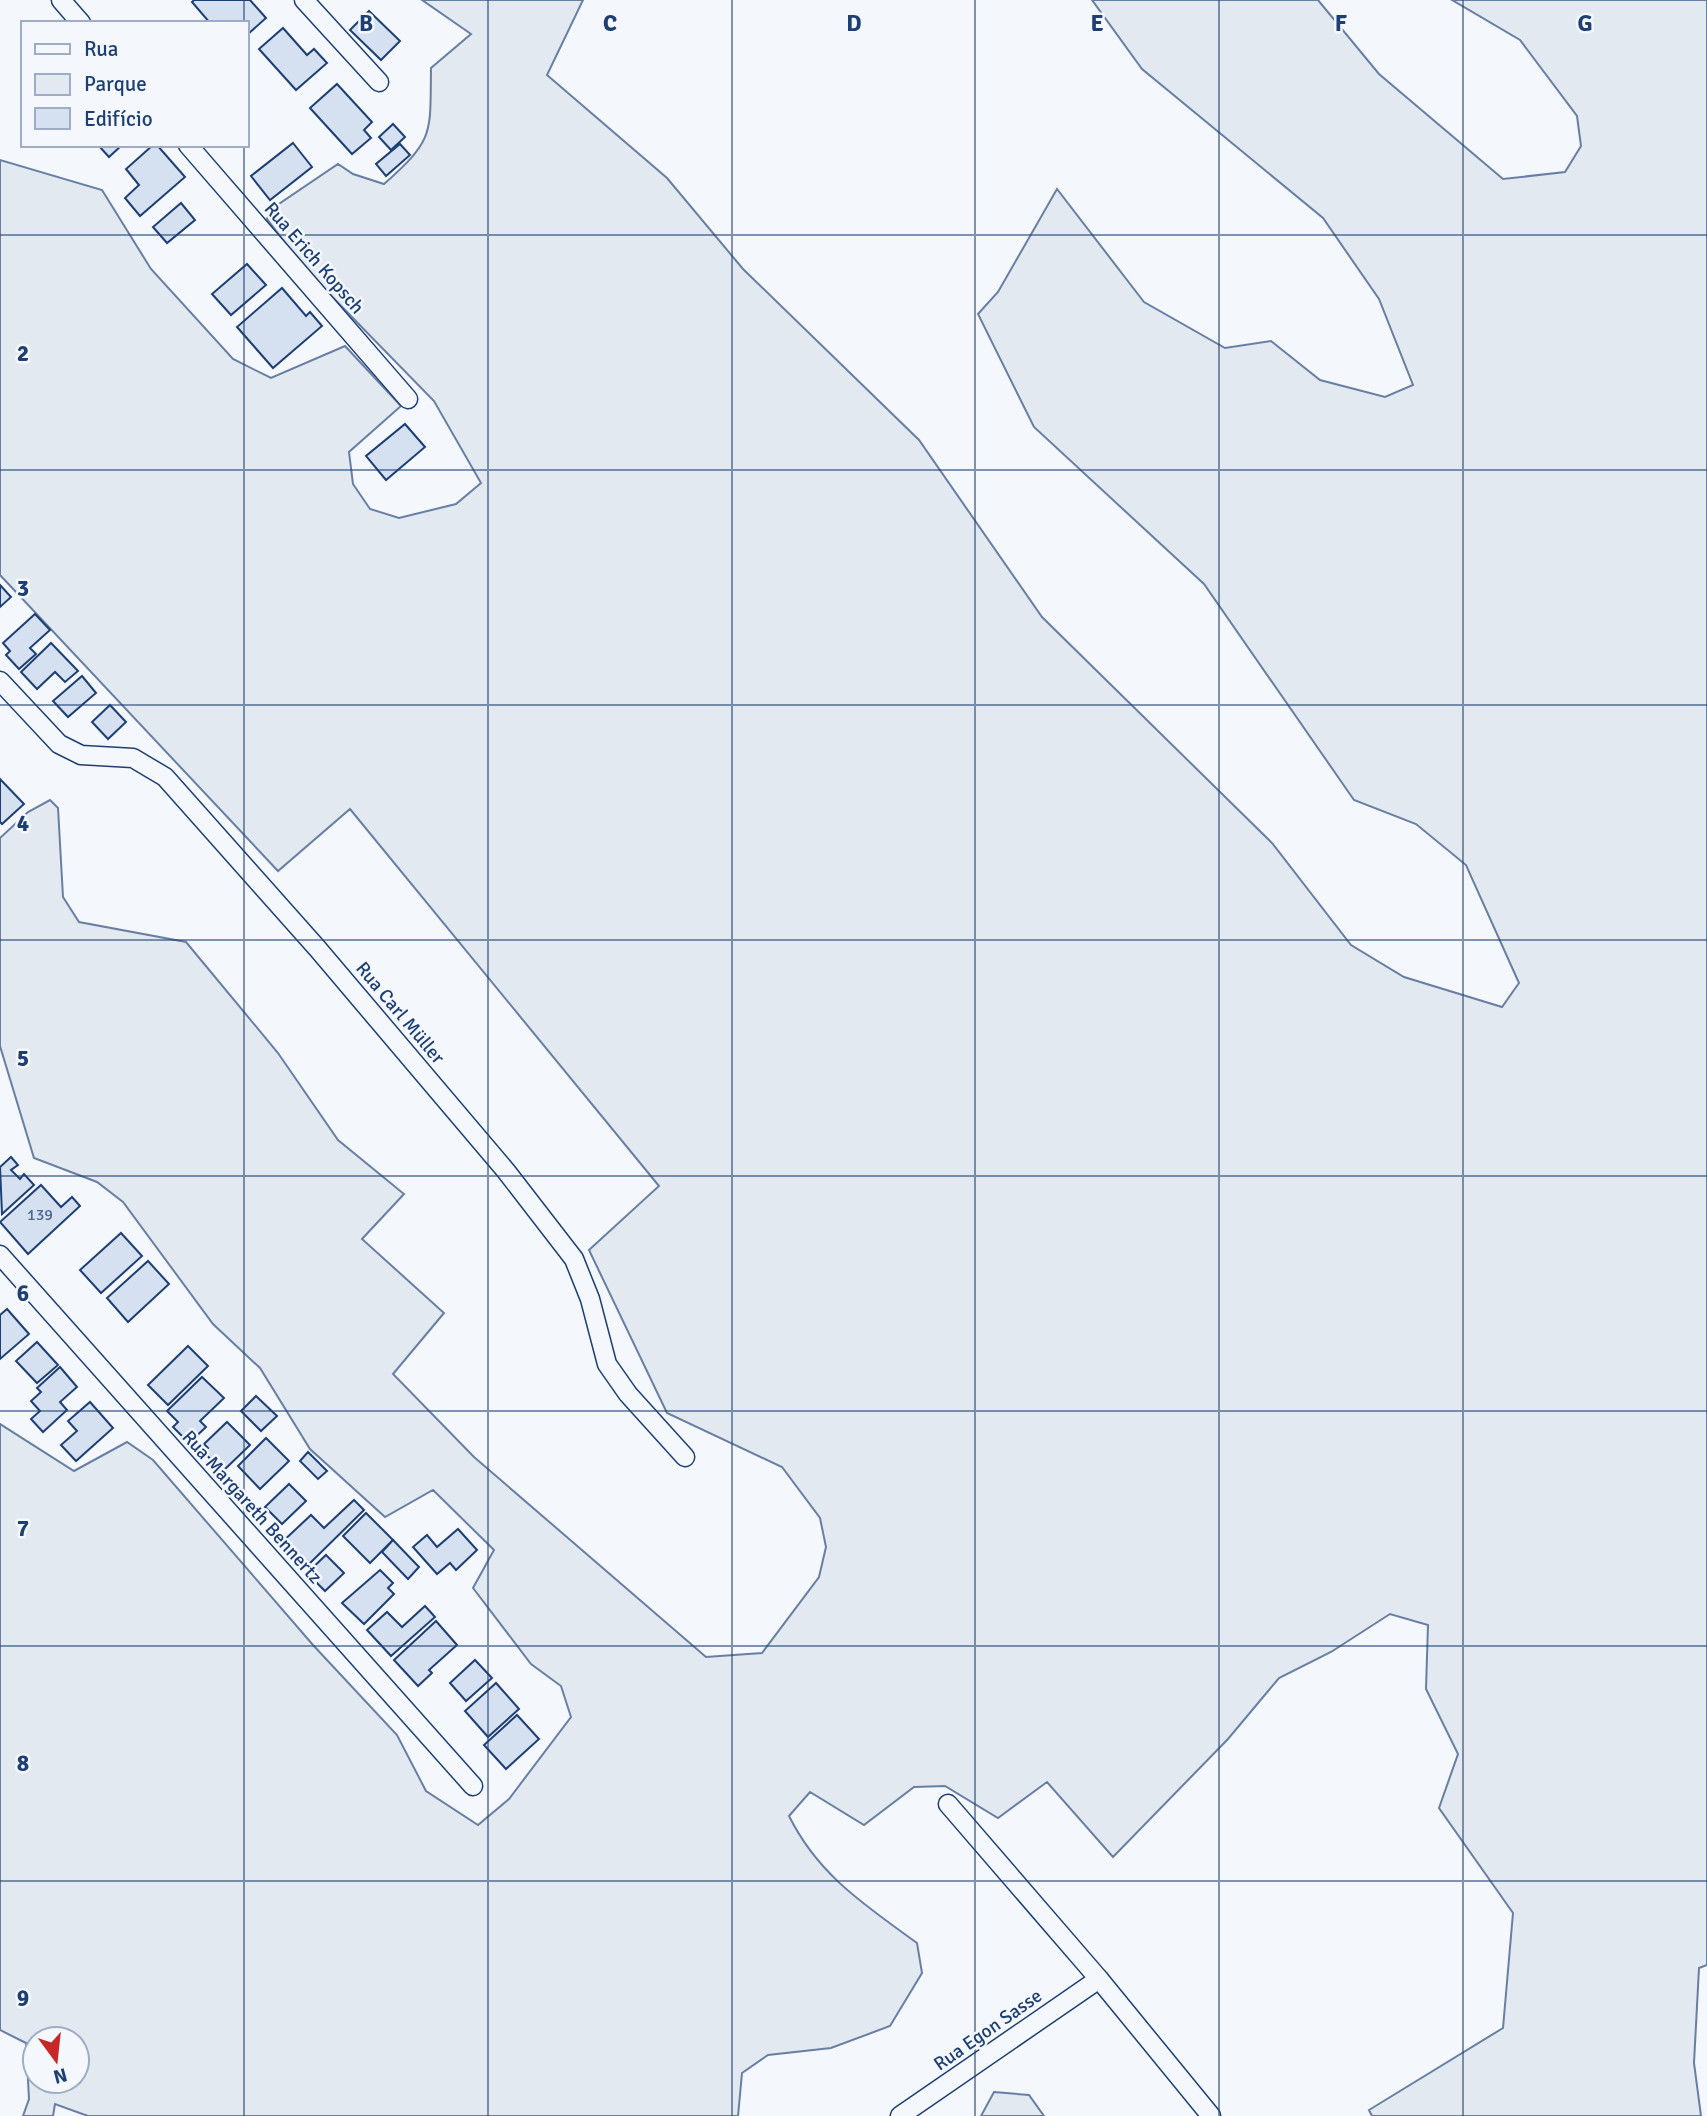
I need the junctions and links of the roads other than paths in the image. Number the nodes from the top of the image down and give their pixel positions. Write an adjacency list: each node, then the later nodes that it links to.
1 (61, 0): 3 (street)
2 (304, 0): 4 (street)
3 (79, 21)
4 (379, 82)
5 (190, 147): 6 (street, Rua Erich Kopsch)
6 (408, 398)
7 (0, 681): 9 (street, Rua Carl Müller)
8 (0, 1255): 10 (street, Rua Margareth Bennertz)
9 (685, 1457)
10 (473, 1786)
11 (948, 1804): 12 (street)
12 (1099, 1979): 13 (street, Rua Egon Sasse); 14 (street)
13 (901, 2116)
14 (1210, 2116)

